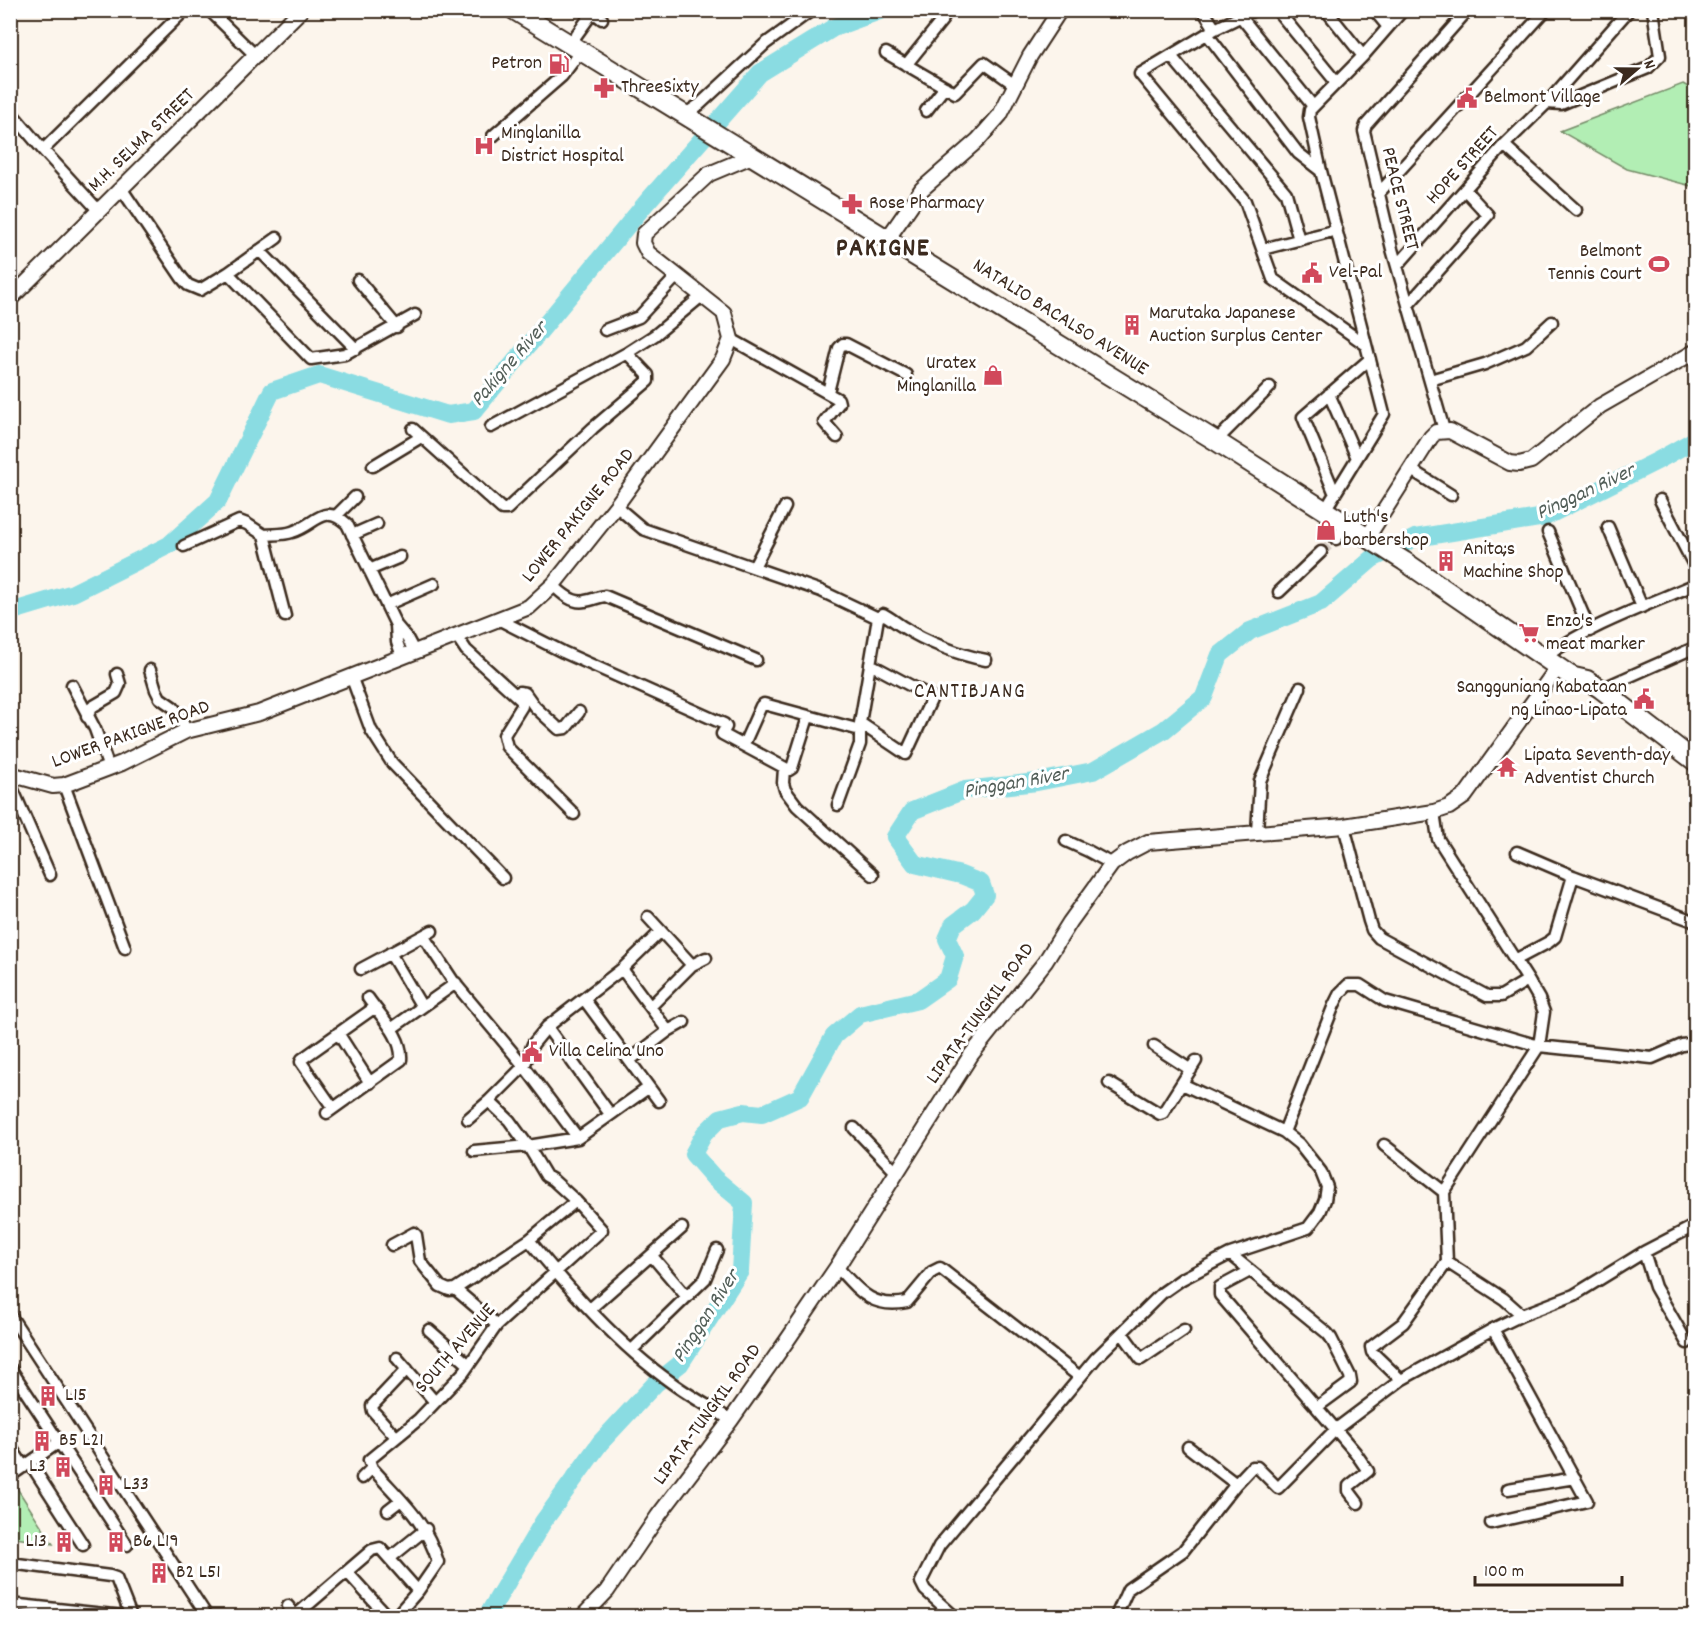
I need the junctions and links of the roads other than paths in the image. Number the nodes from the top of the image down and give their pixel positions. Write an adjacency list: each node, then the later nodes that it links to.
1 (185, 10): 38 (street)
2 (209, 10): 26 (street)
3 (301, 10): 26 (street, M.H. SELMA STREET)
4 (514, 10): 22 (highway, NATALIO BACALSO AVENUE)
5 (812, 10): 35 (street)
6 (1060, 10): 29 (street)
7 (1203, 10): 21 (street)
8 (1254, 10): 17 (street)
9 (1277, 10): 28 (street)
10 (1326, 10): 25 (street)
11 (1374, 10): 20 (street)
12 (1403, 10): 20 (street)
13 (1468, 10): 43 (street, PEACE STREET)
14 (1546, 10): 43 (street)
15 (1629, 10): 31 (street, HOPE STREET)
16 (1653, 10): 31 (street)
17 (1241, 16): 21 (street); 32 (street)
18 (602, 19): 22 (street)
19 (943, 19): 27 (street)
20 (1388, 27): 25 (street)
21 (1211, 31): 24 (street); 40 (street)
22 (575, 48): 35 (highway, NATALIO BACALSO AVENUE); 36 (street)
23 (885, 53): 27 (street)
24 (1171, 56): 49 (street); 50 (street)
25 (1363, 56): 28 (street)
26 (257, 57): 41 (street, M.H. SELMA STREET)
27 (906, 64): 30 (street)
28 (1336, 82): 32 (street)
29 (1015, 86): 30 (street); 48 (street)
30 (945, 87): 34 (street)
31 (1547, 103): 37 (street, HOPE STREET)
32 (1313, 106): 40 (street)
33 (10, 111): 38 (street)
34 (926, 111)
35 (688, 118): 39 (highway, NATALIO BACALSO AVENUE)
36 (492, 136)
37 (1504, 145): 42 (street, HOPE STREET); 44 (street)
38 (43, 150): 45 (street)
39 (745, 152): 48 (highway, NATALIO BACALSO AVENUE); 54 (street)
40 (1322, 171): 46 (street)
41 (121, 189): 45 (street, M.H. SELMA STREET); 53 (street)
42 (1465, 190): 52 (street, HOPE STREET); 58 (street)
43 (1378, 194): 52 (street, PEACE STREET)
44 (1576, 210)
45 (99, 211): 57 (street, M.H. SELMA STREET)
46 (1337, 230): 49 (street); 64 (street)
47 (277, 238): 51 (street)
48 (888, 238): 77 (highway, NATALIO BACALSO AVENUE)
49 (1299, 240): 50 (street)
50 (1263, 249): 64 (street)
51 (261, 251): 53 (street); 65 (street)
52 (1397, 266): 58 (street, PEACE STREET)
53 (228, 273): 65 (street)
54 (677, 276): 56 (street); 62 (street)
55 (358, 280): 61 (street)
56 (703, 294): 63 (street); 67 (street)
57 (10, 299)
58 (1408, 305): 70 (street, PEACE STREET)
59 (415, 315): 61 (street)
60 (1552, 322): 70 (street)
61 (397, 327): 65 (street)
62 (605, 330)
63 (731, 339): 72 (street); 85 (street, LOWER PAKIGNE ROAD)
64 (1366, 345): 68 (street)
65 (356, 348)
66 (1695, 351): 75 (street)
67 (627, 353): 74 (street); 79 (street)
68 (1370, 359): 73 (street); 78 (street)
69 (906, 375): 72 (street)
70 (1430, 380): 75 (street, PEACE STREET)
71 (1270, 387): 77 (street)
72 (828, 392): 76 (street)
73 (1329, 393): 78 (street); 81 (street)
74 (491, 427)
75 (1444, 430): 80 (street)
76 (837, 437)
77 (1216, 441): 87 (highway, NATALIO BACALSO AVENUE)
78 (1357, 458): 81 (street)
79 (373, 466)
80 (1410, 469): 82 (street); 94 (street)
81 (1335, 494): 87 (street)
82 (1451, 495)
83 (355, 497): 88 (street)
84 (1660, 500): 99 (street)
85 (616, 506): 98 (street); 102 (street, LOWER PAKIGNE ROAD)
86 (785, 507): 98 (street)
87 (1325, 510): 94 (highway, NATALIO BACALSO AVENUE)
88 (337, 515): 92 (street); 93 (street)
89 (377, 524): 93 (street)
90 (1608, 526): 106 (street)
91 (1548, 532): 110 (street)
92 (264, 535): 95 (street); 107 (street)
93 (352, 535): 100 (street)
94 (1372, 541): 116 (highway, NATALIO BACALSO AVENUE)
95 (184, 546)
96 (1321, 552): 104 (street)
97 (400, 557): 100 (street)
98 (754, 567): 108 (street)
99 (1695, 569)
100 (369, 570): 105 (street)
101 (435, 584): 105 (street)
102 (553, 585): 109 (street, LOWER PAKIGNE ROAD); 114 (street)
103 (1695, 585): 106 (street)
104 (1279, 592)
105 (386, 605): 113 (street)
106 (1642, 607): 110 (street)
107 (285, 616)
108 (878, 618): 115 (street); 117 (street)
109 (498, 619): 111 (street, LOWER PAKIGNE ROAD); 131 (street)
110 (1590, 631): 116 (street)
111 (456, 635): 113 (street, LOWER PAKIGNE ROAD); 125 (street)
112 (1695, 647): 124 (street)
113 (408, 654): 120 (street, LOWER PAKIGNE ROAD)
114 (756, 660)
115 (986, 660)
116 (1551, 662): 121 (highway, NATALIO BACALSO AVENUE); 140 (street, LIPATA-TUNGKIL ROAD)
117 (870, 664): 129 (street); 129 (street)
118 (150, 670): 130 (street)
119 (117, 674): 127 (street)
120 (351, 676): 130 (street, LOWER PAKIGNE ROAD); 150 (street)
121 (1574, 677): 124 (highway, NATALIO BACALSO AVENUE); 136 (highway, NATALIO BACALSO AVENUE)
122 (72, 685): 127 (street)
123 (1300, 688): 143 (street)
124 (1601, 689): 132 (highway, NATALIO BACALSO AVENUE)
125 (515, 693): 126 (street); 141 (street)
126 (579, 712)
127 (87, 717): 133 (street)
128 (808, 717): 129 (street); 131 (street); 134 (street)
129 (860, 727): 139 (street)
130 (186, 731): 133 (street, LOWER PAKIGNE ROAD)
131 (744, 744): 134 (street)
132 (1695, 762)
133 (109, 768): 138 (street, LOWER PAKIGNE ROAD)
134 (784, 768): 148 (street)
135 (10, 774): 138 (street, LOWER PAKIGNE ROAD)
136 (1695, 776)
137 (10, 783): 147 (street)
138 (64, 785): 154 (street)
139 (838, 805)
140 (1434, 812): 142 (street, LIPATA-TUNGKIL ROAD); 157 (street)
141 (574, 814)
142 (1344, 826): 143 (street, LIPATA-TUNGKIL ROAD); 161 (street)
143 (1257, 832): 146 (street, LIPATA-TUNGKIL ROAD)
144 (1066, 842): 146 (street)
145 (1517, 852): 149 (street)
146 (1112, 864): 192 (street, LIPATA-TUNGKIL ROAD)
147 (50, 875)
148 (873, 875)
149 (1573, 876): 152 (street); 157 (street)
150 (503, 878)
151 (648, 917): 153 (street)
152 (1695, 921)
153 (660, 932): 158 (street); 160 (street)
154 (125, 948)
155 (390, 953): 159 (street); 162 (street); 166 (street)
156 (706, 958): 158 (street)
157 (1515, 960): 161 (street)
158 (693, 965): 165 (street)
159 (361, 969)
160 (622, 969): 164 (street); 165 (street)
161 (1528, 980): 175 (street)
162 (456, 983): 166 (street); 177 (street)
163 (368, 998): 167 (street)
164 (584, 999): 169 (street); 176 (street)
165 (651, 1006): 171 (street)
166 (422, 1007): 170 (street)
167 (374, 1008): 170 (street); 172 (street)
168 (684, 1022): 171 (street)
169 (547, 1027): 177 (street); 184 (street)
170 (392, 1029): 178 (street)
171 (668, 1031): 176 (street)
172 (338, 1033): 178 (street); 178 (street)
173 (1695, 1043): 175 (street)
174 (1154, 1046): 180 (street)
175 (1539, 1046): 187 (street); 193 (street)
176 (630, 1060): 181 (street)
177 (524, 1066): 182 (street); 188 (street)
178 (370, 1083)
179 (1109, 1083): 180 (street)
180 (1182, 1084): 187 (street)
181 (648, 1088): 183 (street); 184 (street)
182 (489, 1101): 185 (street); 190 (street)
183 (659, 1101)
184 (610, 1114): 188 (street)
185 (468, 1119)
186 (854, 1128): 192 (street)
187 (1284, 1132): 201 (street)
188 (578, 1138): 190 (street)
189 (1384, 1145): 193 (street)
190 (528, 1146): 191 (street); 194 (street)
191 (474, 1151)
192 (897, 1173): 204 (street, LIPATA-TUNGKIL ROAD)
193 (1444, 1192): 203 (street)
194 (576, 1202): 197 (street); 206 (street, SOUTH AVENUE)
195 (1695, 1225): 200 (street)
196 (682, 1228): 202 (street)
197 (529, 1240): 206 (street); 207 (street)
198 (392, 1245): 207 (street)
199 (717, 1250): 208 (street)
200 (1644, 1252): 211 (street); 217 (street)
201 (1230, 1254): 205 (street); 216 (street)
202 (652, 1256): 208 (street); 209 (street)
203 (1447, 1262): 211 (street); 224 (street)
204 (837, 1267): 223 (street); 227 (street, LIPATA-TUNGKIL ROAD)
205 (1250, 1271): 226 (street); 226 (street)
206 (556, 1273): 209 (street); 212 (street, SOUTH AVENUE)
207 (455, 1289): 212 (street)
208 (687, 1297): 218 (street)
209 (590, 1309): 218 (street)
210 (10, 1315): 256 (street)
211 (1521, 1315): 214 (street)
212 (497, 1325): 220 (street, SOUTH AVENUE)
213 (1184, 1329): 216 (street)
214 (1493, 1329): 224 (street); 237 (street)
215 (429, 1330): 220 (street)
216 (1122, 1333): 260 (street)
217 (1687, 1343)
218 (632, 1350): 227 (street)
219 (397, 1358): 222 (street)
220 (469, 1365): 225 (street, SOUTH AVENUE)
221 (10, 1368): 230 (street)
222 (407, 1369): 225 (street); 229 (street)
223 (1076, 1374)
224 (1401, 1380): 228 (street)
225 (435, 1402): 229 (street, SOUTH AVENUE)
226 (1317, 1407): 228 (street)
227 (731, 1420): 259 (street, LIPATA-TUNGKIL ROAD)
228 (1336, 1429): 238 (street); 241 (street)
229 (396, 1437): 234 (street, SOUTH AVENUE)
230 (58, 1443): 233 (street); 246 (street)
231 (10, 1446): 233 (street)
232 (1188, 1447): 238 (street)
233 (27, 1465): 235 (street); 245 (street)
234 (372, 1468): 236 (street); 240 (street)
235 (10, 1476)
236 (362, 1478)
237 (1575, 1479): 239 (street); 243 (street)
238 (1236, 1484): 261 (street)
239 (1508, 1490)
240 (401, 1500): 242 (street); 244 (street)
241 (1358, 1503)
242 (388, 1510)
243 (1491, 1523)
244 (426, 1530): 247 (street); 250 (street)
245 (83, 1545)
246 (127, 1545)
247 (390, 1558): 249 (street); 250 (street)
248 (10, 1563): 255 (street)
249 (346, 1572): 253 (street); 257 (street)
250 (418, 1592): 258 (street)
251 (10, 1604): 254 (street)
252 (288, 1606): 257 (street)
253 (379, 1614)
254 (123, 1617)
255 (131, 1617)
256 (207, 1617)
257 (295, 1617)
258 (396, 1617)
259 (583, 1617)
260 (954, 1617)
261 (1116, 1617)

